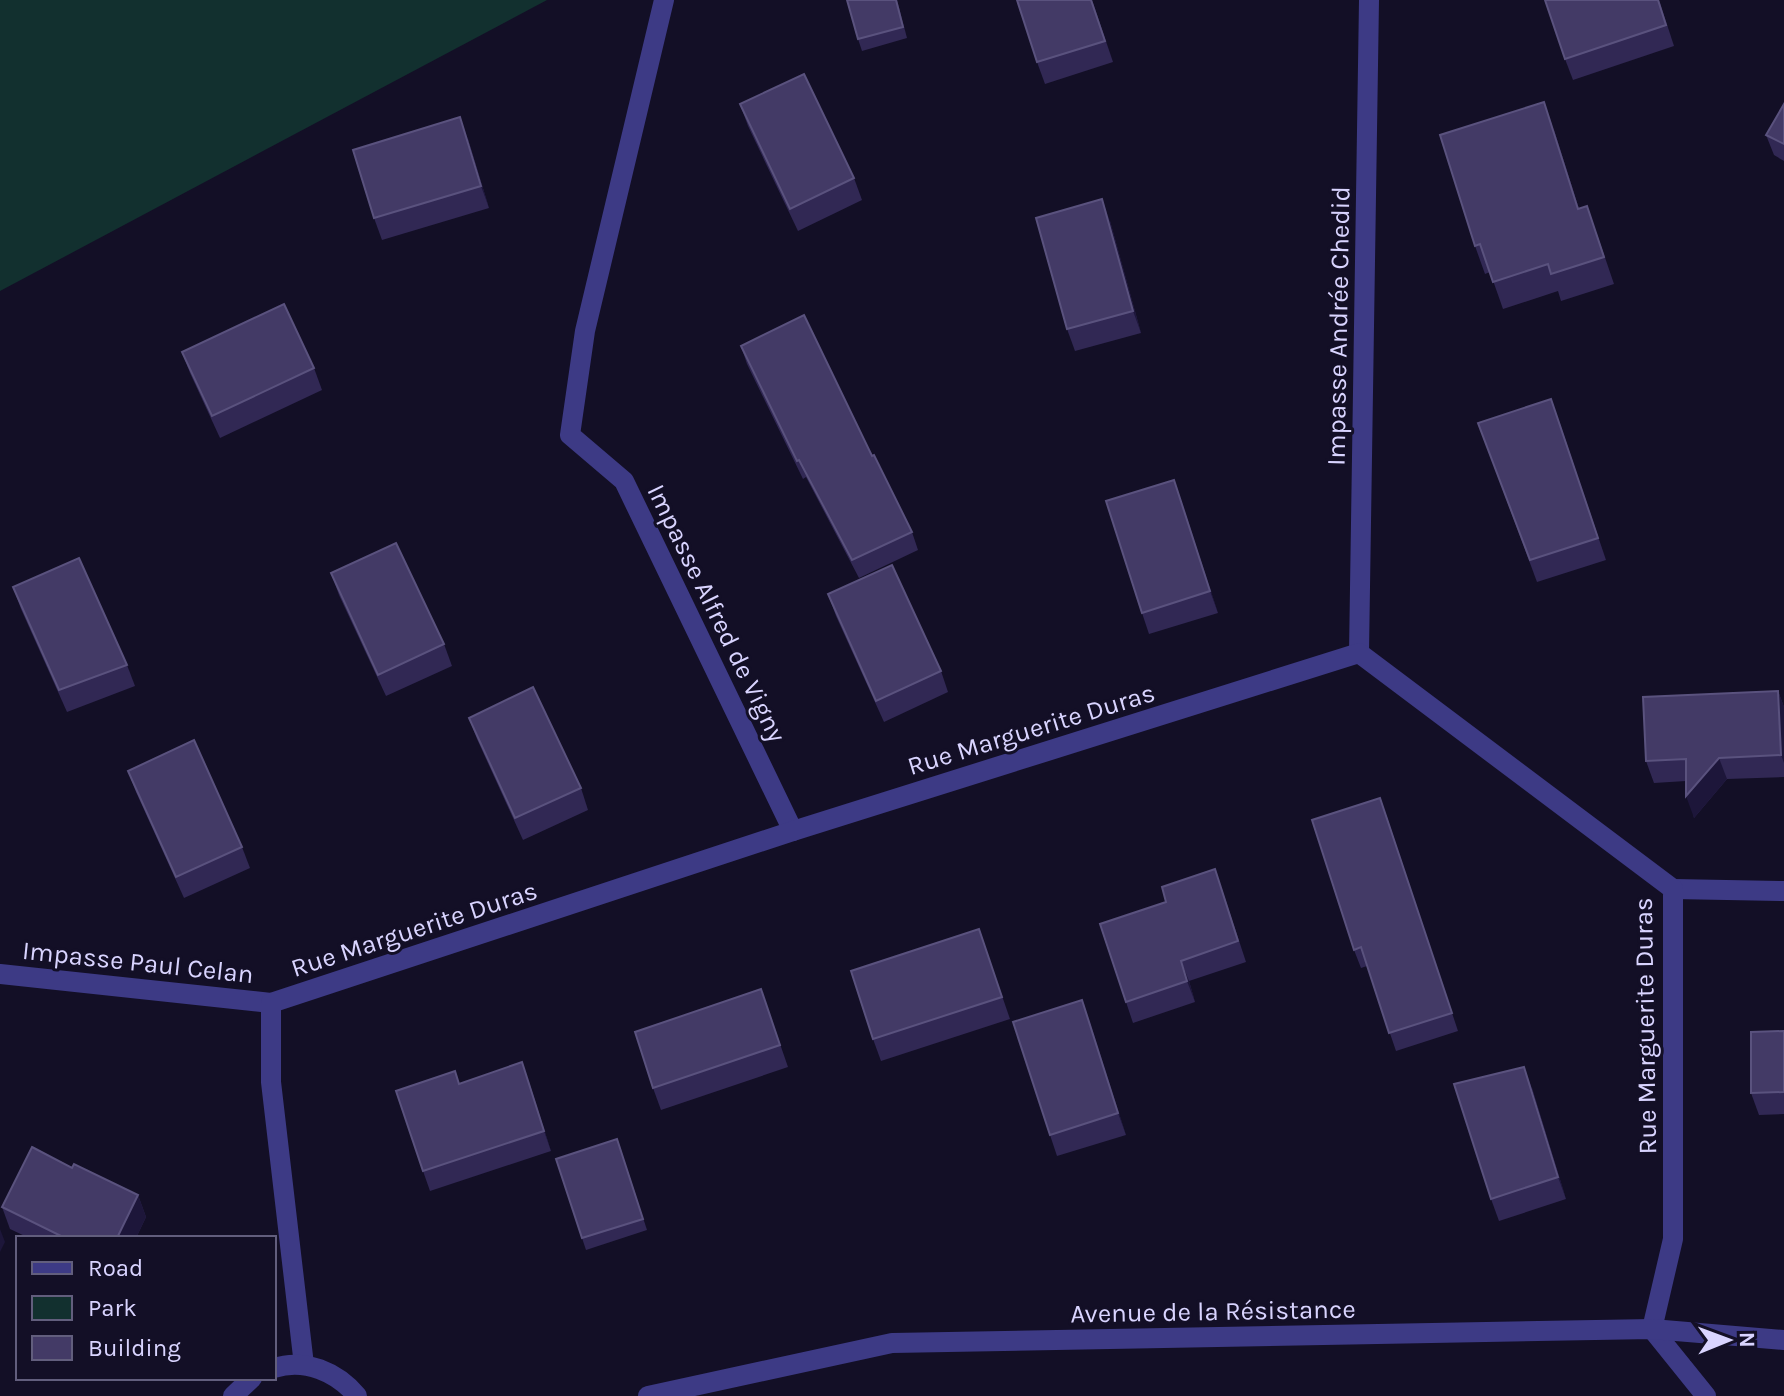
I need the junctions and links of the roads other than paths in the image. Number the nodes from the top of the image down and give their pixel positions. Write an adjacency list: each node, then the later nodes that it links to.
1 (664, 0): 4 (street, Impasse Alfred de Vigny)
2 (1369, 0): 3 (street, Impasse Andrée Chedid)
3 (1359, 653): 4 (street, Rue Marguerite Duras); 5 (street, Rue Marguerite Duras)
4 (793, 831): 8 (street, Rue Marguerite Duras)
5 (1673, 889): 6 (street); 9 (street, Rue Marguerite Duras)
6 (1784, 891)
7 (0, 974): 8 (street, Impasse Paul Celan)
8 (271, 1003): 11 (street, Rue Marguerite Duras)
9 (1652, 1329): 10 (street, Avenue de la Résistance); 16 (street, Avenue de la Résistance); 17 (street)
10 (1784, 1340)
11 (304, 1365): 12 (street); 15 (street)
12 (276, 1368)
13 (250, 1380): 14 (street)
14 (233, 1396)
15 (357, 1396)
16 (648, 1396)
17 (1706, 1396)

